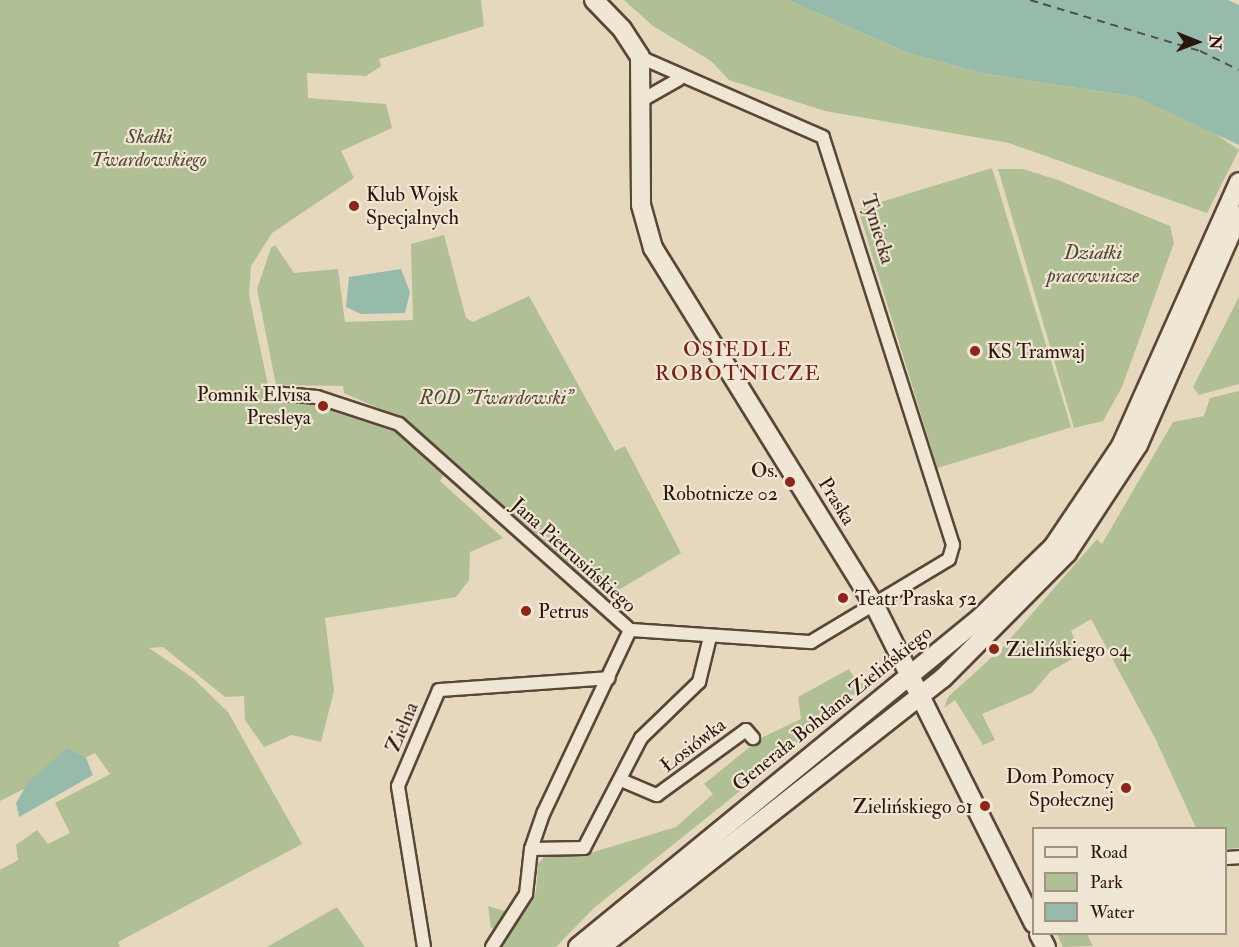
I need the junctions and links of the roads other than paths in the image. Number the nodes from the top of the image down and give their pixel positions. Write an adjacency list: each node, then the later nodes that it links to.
1 (594, 0): 2 (main road, Tyniecka)
2 (640, 57): 3 (street, Tyniecka); 4 (main road, Praska)
3 (679, 79): 4 (street); 9 (street, Tyniecka)
4 (644, 99): 10 (main road, Praska)
5 (1239, 182): 7 (main road)
6 (1239, 215): 7 (main road)
7 (1211, 263): 13 (main road, Generała Bohdana Zielińskiego); 15 (main road)
8 (273, 393): 11 (street, Jana Pietrusińskiego)
9 (914, 583): 10 (street, Jana Pietrusińskiego)
10 (875, 606): 12 (street, Jana Pietrusińskiego); 13 (main road, Praska)
11 (630, 630): 12 (street, Jana Pietrusińskiego); 14 (street)
12 (710, 637): 17 (street)
13 (912, 674): 15 (main road, Praska); 22 (main road, Generała Bohdana Zielińskiego)
14 (609, 678): 18 (street); 20 (street, Zielna)
15 (922, 694): 19 (main road, Praska); 23 (main road)
16 (753, 738): 17 (street, Łosiówka)
17 (621, 780): 18 (street)
18 (531, 849): 21 (street)
19 (1032, 918)
20 (424, 947)
21 (492, 947)
22 (578, 947)
23 (601, 947)

